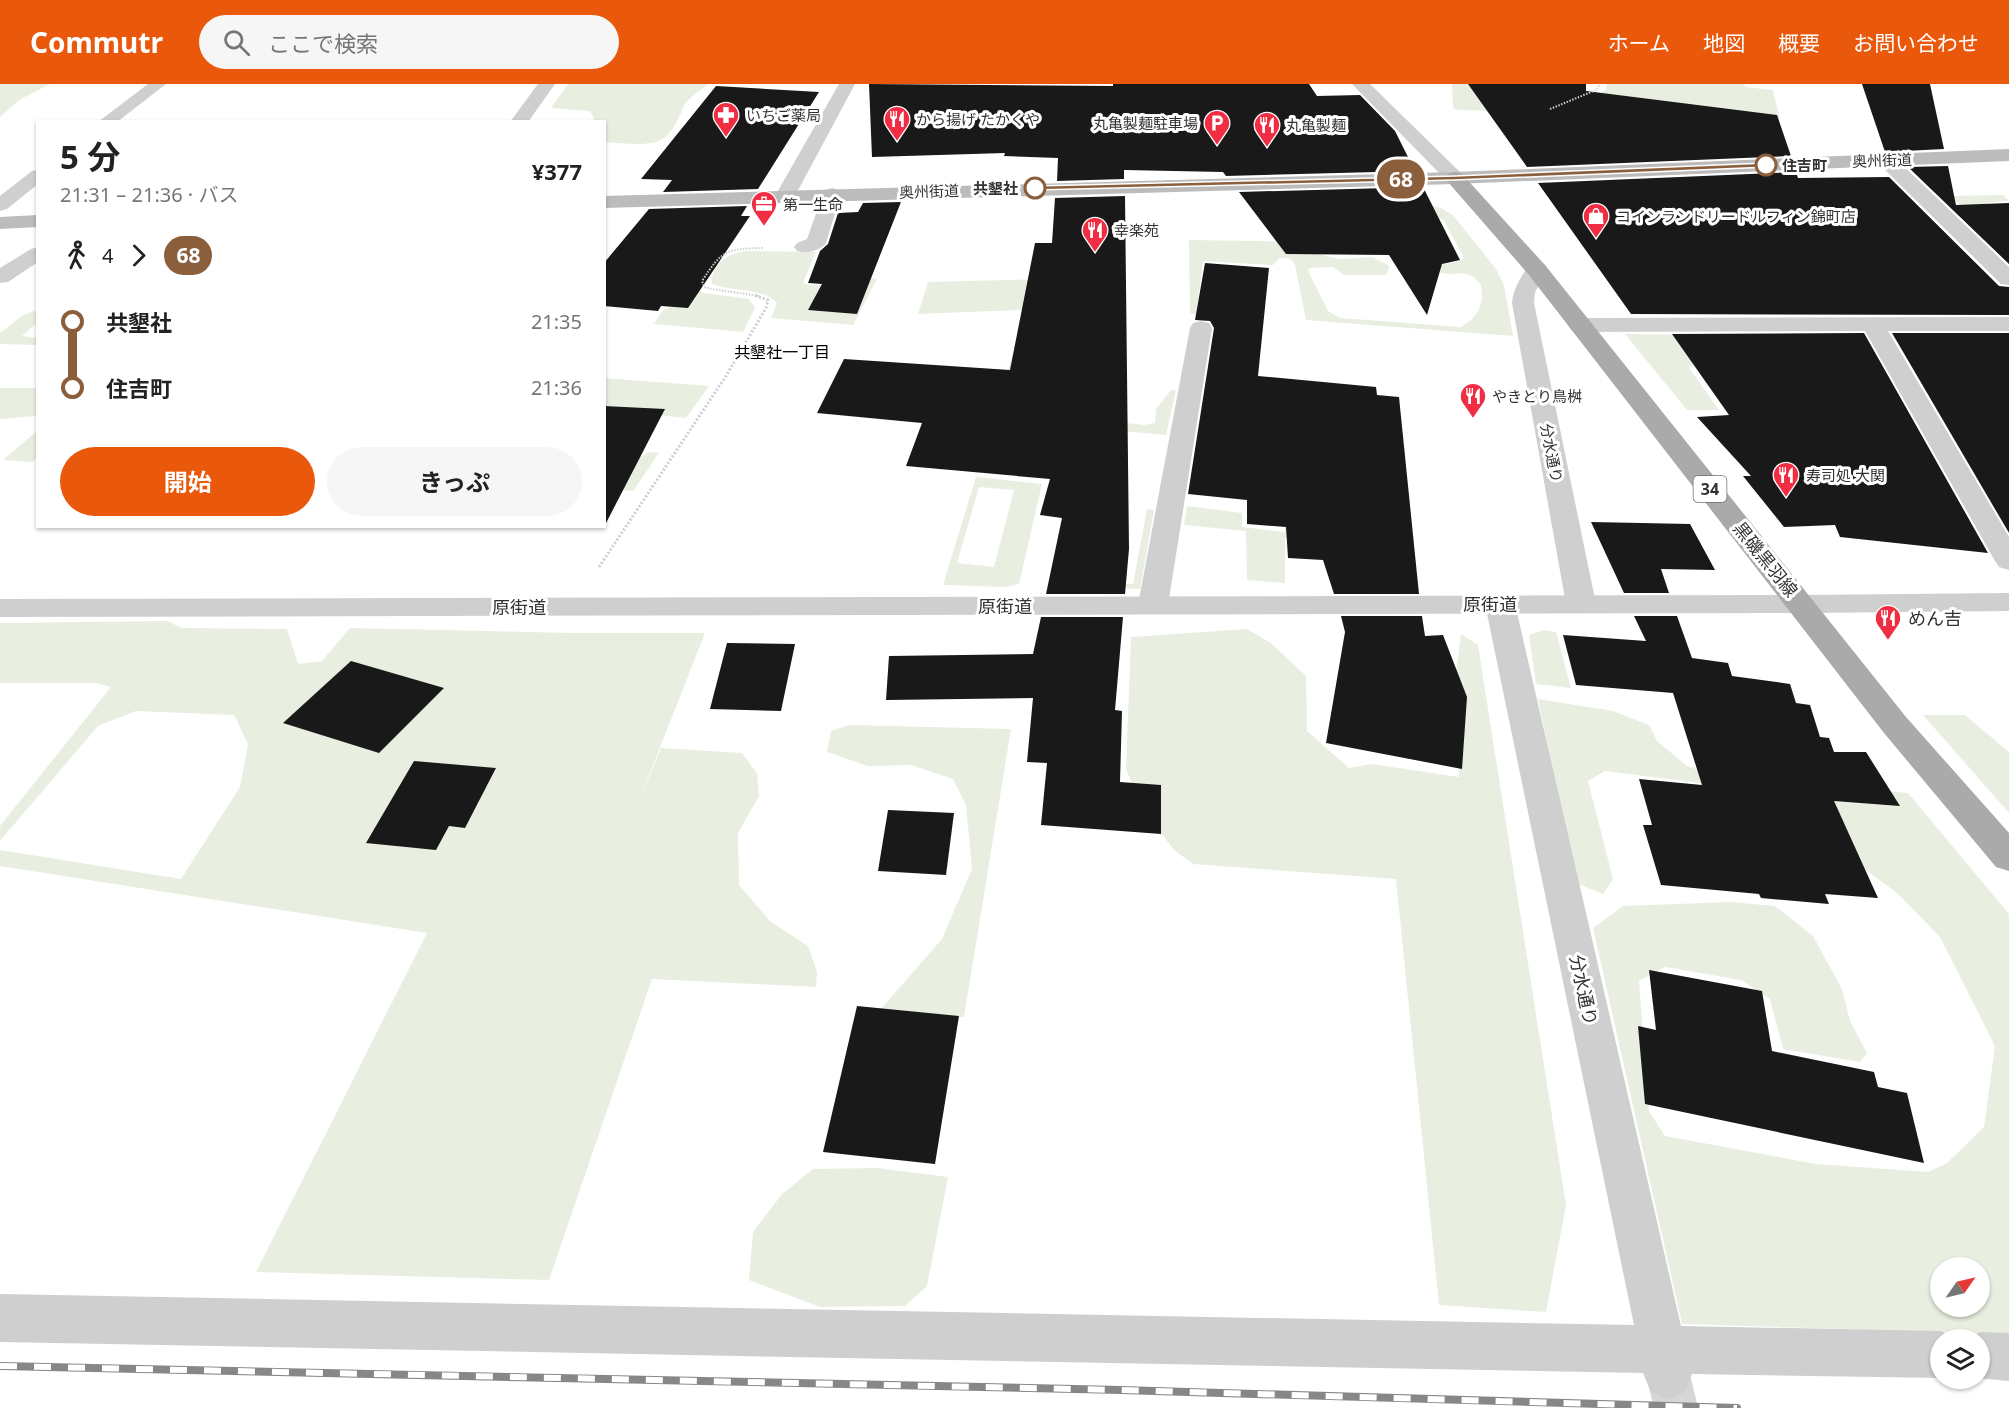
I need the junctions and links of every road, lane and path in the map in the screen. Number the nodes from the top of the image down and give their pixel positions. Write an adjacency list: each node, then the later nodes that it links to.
1 (158, 84): 7 (lane)
2 (548, 84): 8 (street)
3 (847, 84): 14 (street)
4 (1360, 84): 12 (street)
5 (1600, 84): 6 (path)
6 (1550, 109)
7 (109, 120)
8 (521, 120)
9 (2009, 155): 10 (main road, 奥州街道)
10 (1886, 160): 12 (main road, 奥州街道); 23 (street)
11 (36, 177): 16 (lane)
12 (1455, 178): 13 (main road, 奥州街道); 21 (main road, 黒磯黒羽線 / 34)
13 (832, 194): 14 (main road, 奥州街道); 19 (lane)
14 (785, 196): 15 (main road, 奥州街道)
15 (606, 202)
16 (0, 205)
17 (36, 221): 18 (main road)
18 (0, 223)
19 (804, 247): 34 (path)
20 (36, 254): 22 (street)
21 (1537, 270): 26 (main road, 黒磯黒羽線 / 34); 31 (street, 分水通り)
22 (0, 277)
23 (2009, 279)
24 (1872, 324): 25 (street); 26 (street); 28 (street)
25 (2009, 324)
26 (1579, 325): 32 (main road, 黒磯黒羽線 / 34)
27 (1201, 328): 33 (street)
28 (2009, 561)
29 (2009, 602): 32 (street, 原街道)
30 (1500, 604): 31 (street, 原街道); 33 (street, 原街道); 41 (street, 分水通り)
31 (1581, 604): 32 (street, 原街道)
32 (1802, 604): 36 (main road, 黒磯黒羽線 / 34)
33 (1153, 605): 34 (street, 原街道)
34 (573, 607): 35 (street, 原街道)
35 (0, 608)
36 (2009, 856)
37 (0, 1317): 41 (street)
38 (1930, 1355): 41 (street)
39 (1990, 1356): 40 (street)
40 (2009, 1357)
41 (1666, 1362)

